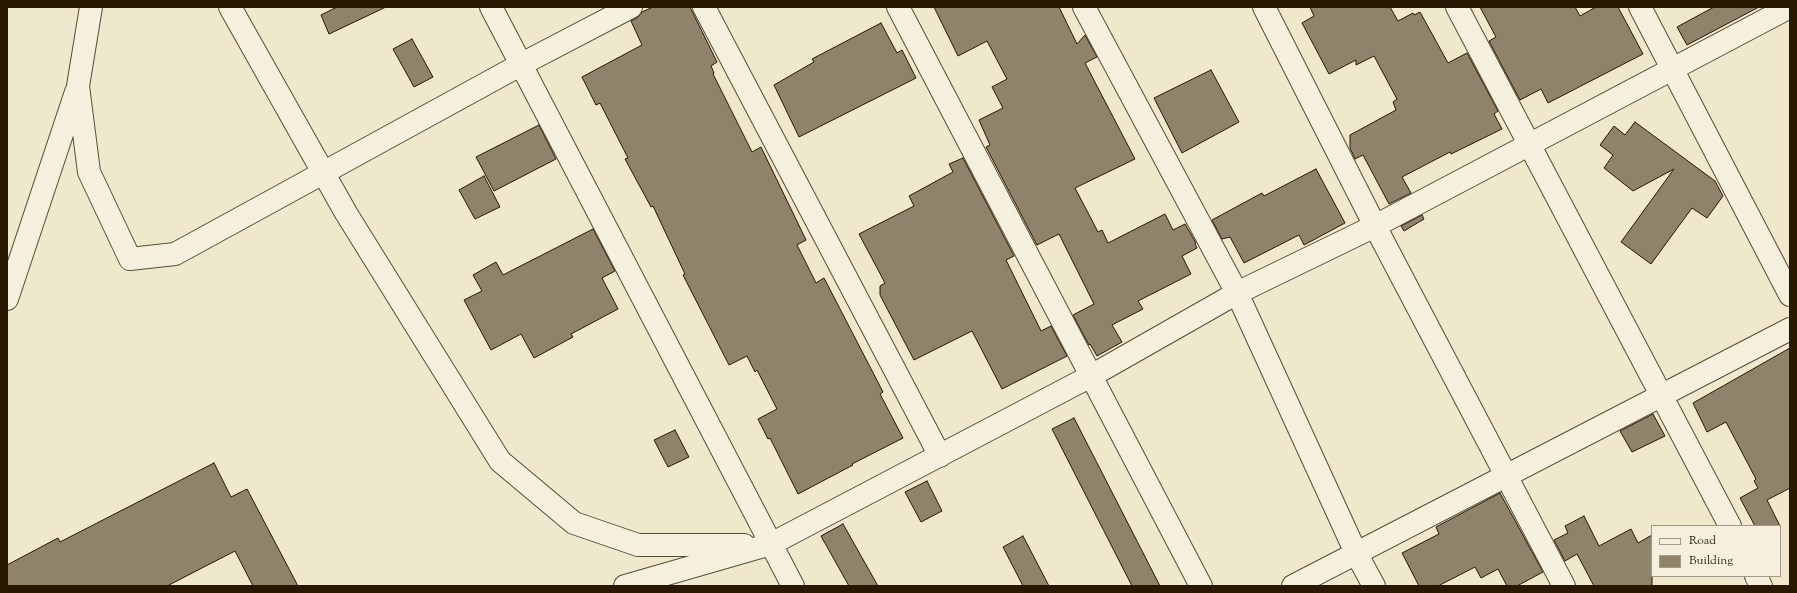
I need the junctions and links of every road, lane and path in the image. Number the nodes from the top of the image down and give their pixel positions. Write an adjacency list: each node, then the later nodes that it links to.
1 (91, 7): 14 (street)
2 (230, 7): 16 (street)
3 (491, 7): 12 (street)
4 (631, 7): 12 (street)
5 (704, 7): 24 (street)
6 (898, 7): 22 (street)
7 (1084, 7): 18 (street)
8 (1264, 7): 17 (street)
9 (1457, 7): 15 (street)
10 (1640, 7): 13 (street)
11 (1790, 7): 13 (street)
12 (520, 65): 16 (street); 27 (street)
13 (1672, 70): 15 (street); 19 (street)
14 (78, 86): 16 (street); 20 (street)
15 (1529, 144): 17 (street); 23 (street)
16 (323, 173): 27 (street)
17 (1375, 226): 18 (street); 25 (street)
18 (1237, 293): 22 (street); 28 (street)
19 (1790, 295)
20 (7, 300)
21 (1790, 329): 23 (street)
22 (1091, 376): 24 (street); 32 (street)
23 (1661, 396): 25 (street); 26 (street)
24 (940, 456): 27 (street)
25 (1506, 476): 28 (street); 35 (street)
26 (1729, 525)
27 (771, 544): 30 (street); 31 (street)
28 (1356, 553): 33 (street); 34 (street)
29 (1756, 577): 36 (street)
30 (625, 586)
31 (793, 586)
32 (1201, 586)
33 (1293, 586)
34 (1374, 586)
35 (1564, 586)
36 (1761, 586)

